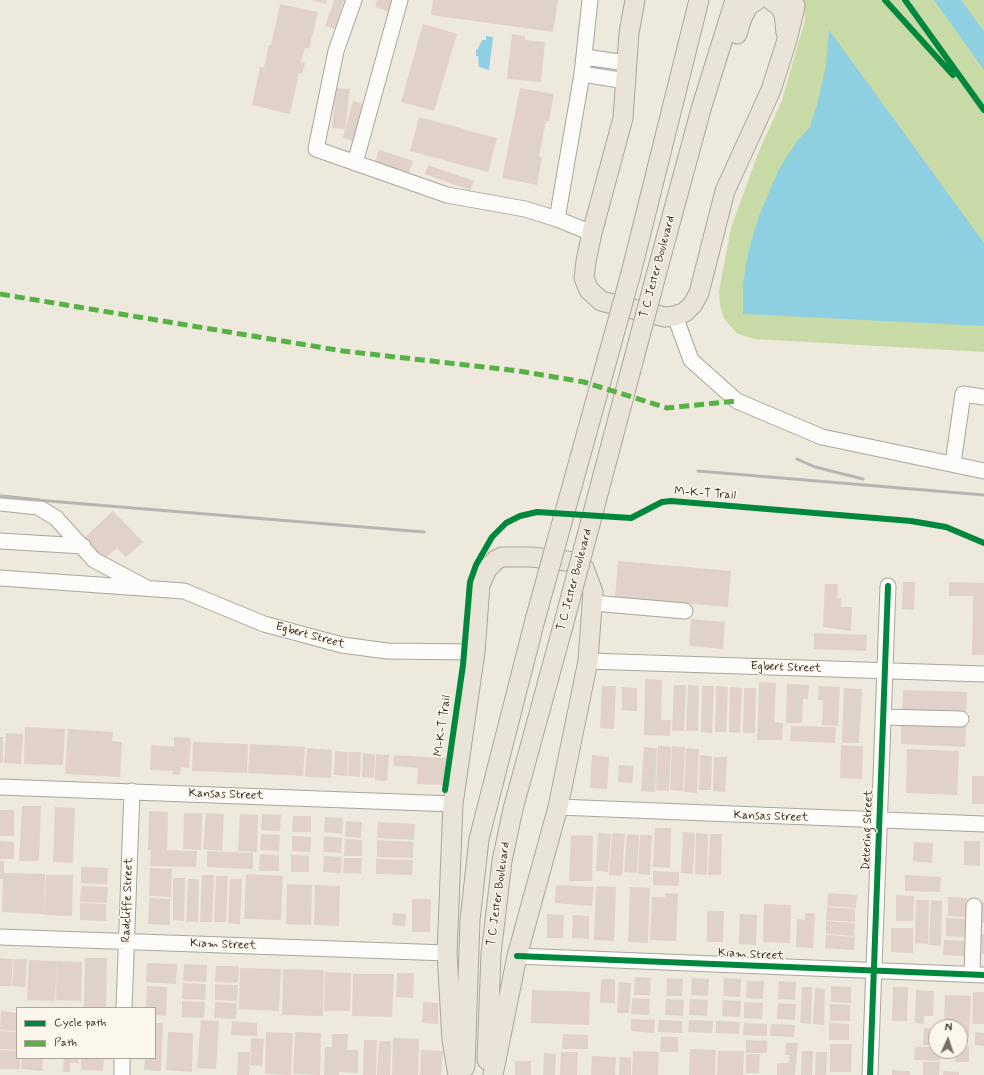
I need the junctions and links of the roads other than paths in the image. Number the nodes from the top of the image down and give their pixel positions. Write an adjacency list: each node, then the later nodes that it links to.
1 (354, 0): 17 (street)
2 (400, 0): 17 (street)
3 (590, 0): 12 (street)
4 (635, 0): 13 (main road)
5 (686, 0): 16 (main road)
6 (699, 0): 16 (main road, T C Jester Boulevard)
7 (735, 0): 15 (main road, T C Jester Boulevard)
8 (757, 0): 15 (main road)
9 (771, 0): 11 (main road)
10 (792, 0): 11 (main road)
11 (787, 40): 20 (main road)
12 (584, 57): 13 (street); 14 (street)
13 (627, 72): 14 (street); 19 (main road)
14 (582, 74): 18 (street)
15 (701, 109): 56 (main road, T C Jester Boulevard, bridge)
16 (671, 111): 55 (main road, T C Jester Boulevard, bridge)
17 (355, 163): 18 (street)
18 (557, 219): 19 (street)
19 (592, 233): 20 (main road)
20 (675, 316): 22 (street)
21 (984, 397): 22 (street)
22 (953, 463): 23 (street)
23 (984, 471)
24 (0, 503): 26 (street)
25 (0, 541): 26 (street)
26 (83, 546): 29 (street)
27 (0, 578): 29 (street, Egbert Street)
28 (888, 586): 34 (street, Detering Street)
29 (152, 590): 32 (street, Egbert Street)
30 (593, 603): 31 (street); 32 (main road); 33 (main road)
31 (685, 611)
32 (475, 652): 40 (main road)
33 (588, 661): 34 (street, Egbert Street); 41 (main road)
34 (885, 670): 35 (street, Egbert Street); 36 (street, Detering Street)
35 (984, 674)
36 (883, 717): 37 (street); 42 (street, Detering Street)
37 (961, 720)
38 (0, 787): 39 (street, Kansas Street)
39 (132, 791): 40 (street, Kansas Street); 46 (street, Radcliffe Street)
40 (453, 804): 47 (main road)
41 (558, 807): 42 (street, Kansas Street); 48 (main road)
42 (879, 821): 43 (street, Kansas Street); 49 (street, Detering Street)
43 (984, 824)
44 (974, 906): 50 (street)
45 (0, 936): 46 (street, Kiam Street)
46 (127, 941): 47 (street, Kiam Street); 51 (street, Radcliffe Street)
47 (447, 953): 54 (main road)
48 (517, 956): 49 (street, Kiam Street); 57 (main road)
49 (875, 972): 50 (street, Kiam Street); 58 (street, Detering Street)
50 (978, 974)
51 (124, 1007)
52 (122, 1059): 53 (street)
53 (122, 1075)
54 (458, 1075)
55 (464, 1075)
56 (487, 1075)
57 (493, 1075)
58 (870, 1075)

